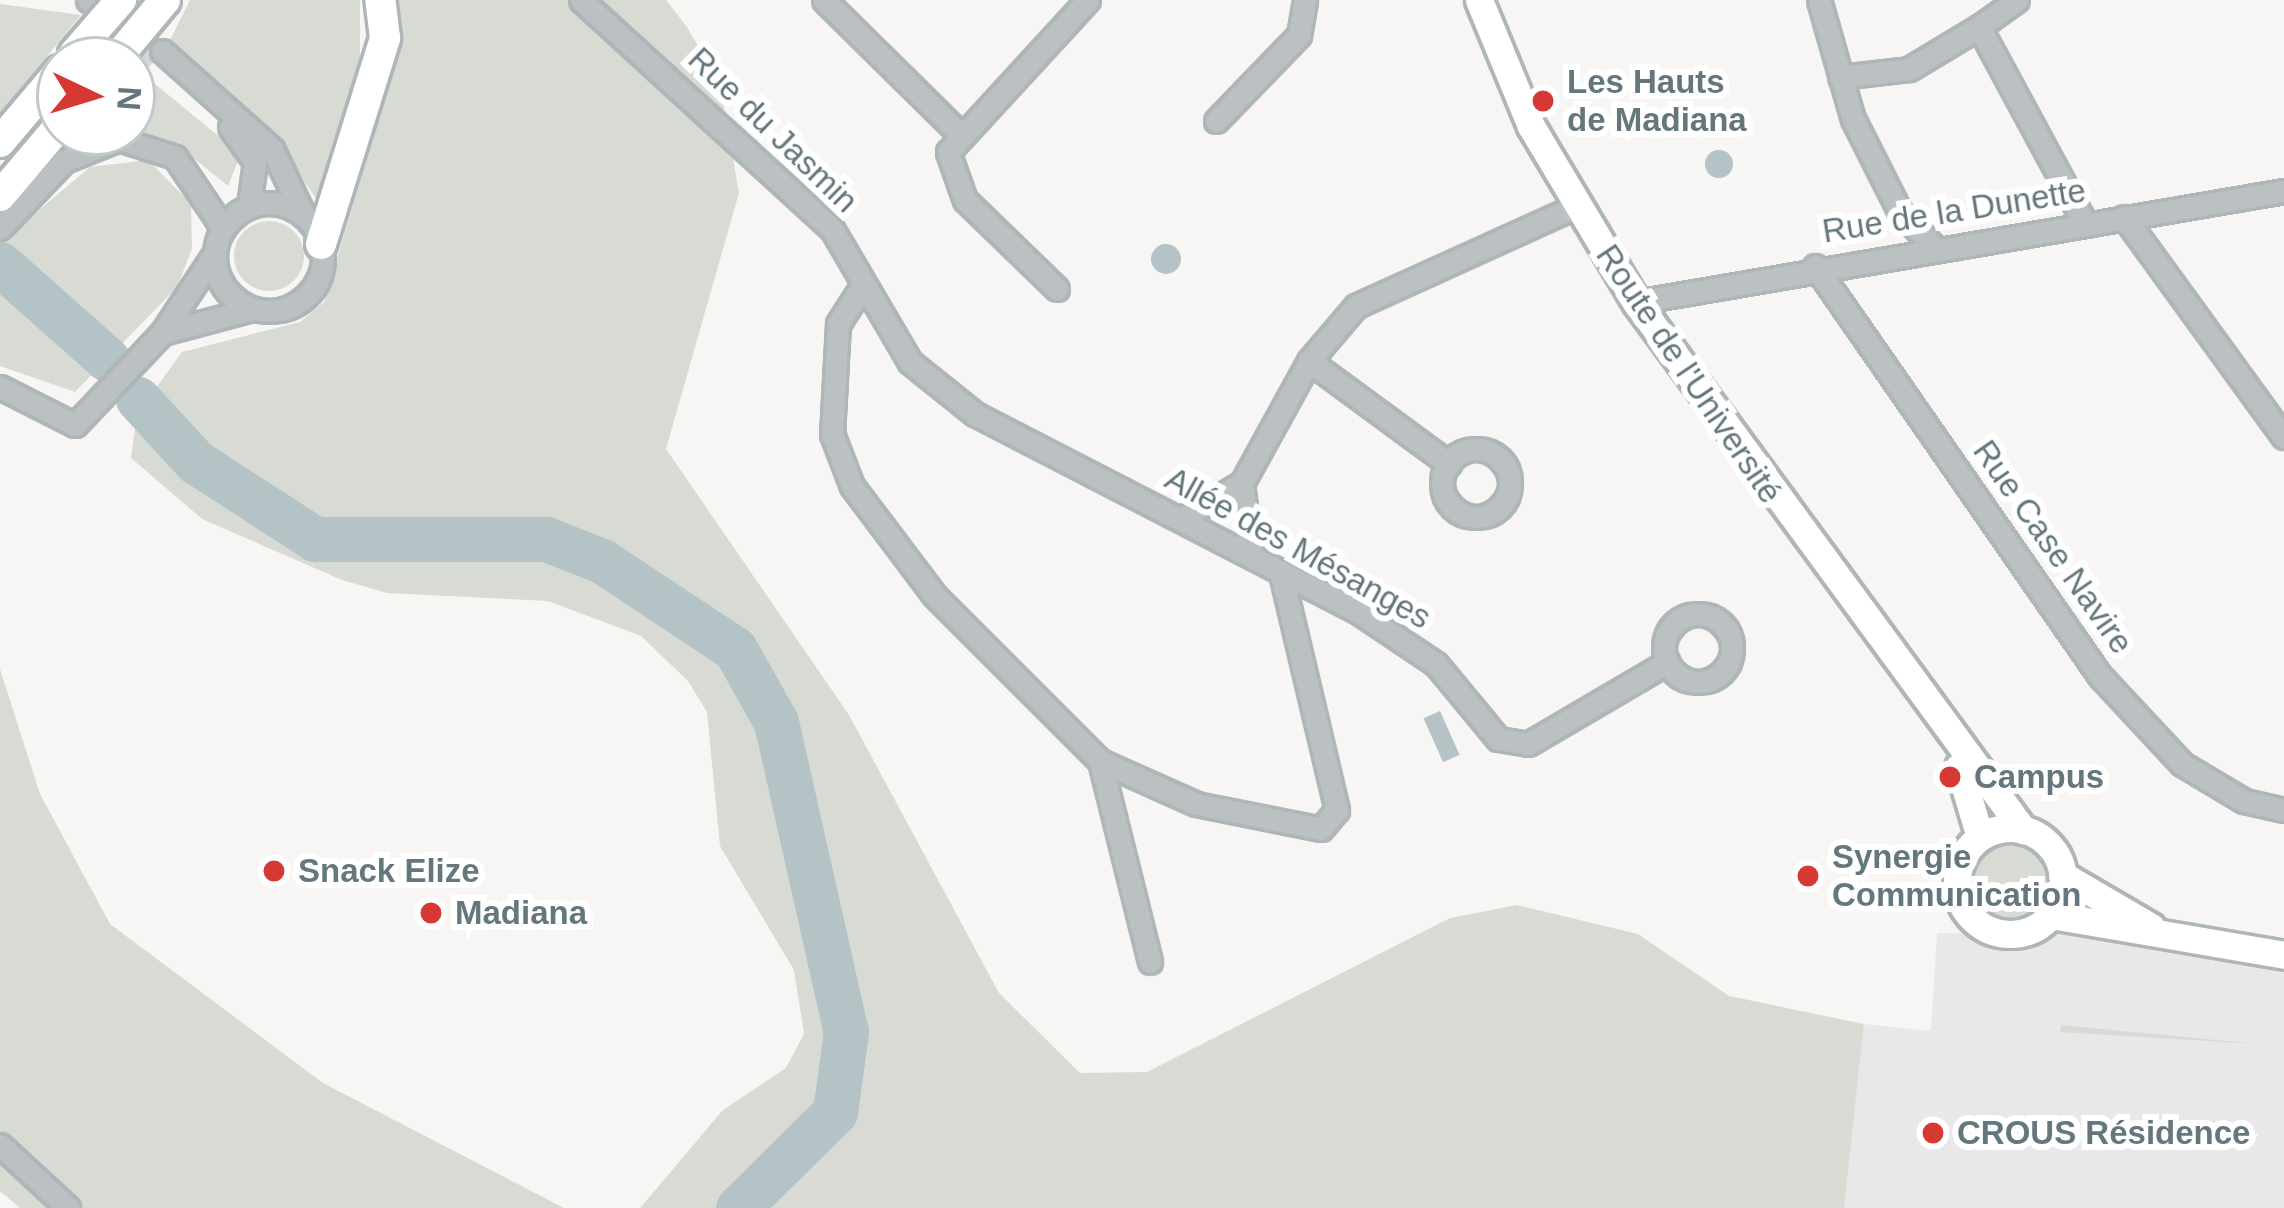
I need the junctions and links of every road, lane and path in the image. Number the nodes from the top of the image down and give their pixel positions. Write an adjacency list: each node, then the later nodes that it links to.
1 (165, 0): 13 (main road, bridge)
2 (380, 0): 28 (main road)
3 (581, 0): 32 (street, Rue du Jasmin)
4 (824, 0): 17 (street)
5 (1088, 0): 17 (street)
6 (1305, 0): 16 (street)
7 (1479, 0): 22 (main road, Route de l'Université)
8 (1819, 0): 14 (street)
9 (2017, 0): 11 (street)
10 (100, 1): 12 (main road, bridge)
11 (1979, 27): 14 (street); 26 (street)
12 (82, 36)
13 (135, 36)
14 (1840, 76): 29 (street)
15 (36, 100): 18 (main road)
16 (1216, 121)
17 (957, 131): 33 (street)
18 (0, 142)
19 (40, 156): 23 (main road)
20 (2284, 191): 25 (street, Rue de la Dunette)
21 (249, 206): 24 (street); 24 (street); 27 (street)
22 (1576, 206): 34 (main road, Route de l'Université); 37 (street)
23 (1, 216): 27 (street)
24 (304, 216): 28 (street)
25 (2124, 218): 26 (street, Rue de la Dunette); 39 (street)
26 (2085, 224): 29 (street, Rue de la Dunette)
27 (224, 228): 30 (street)
28 (321, 244): 35 (street)
29 (1934, 247): 31 (street, Rue de la Dunette)
30 (215, 253): 35 (street); 36 (street)
31 (1815, 266): 34 (street, Rue de la Dunette); 49 (street, Rue Case Navire)
32 (861, 288): 42 (street, Rue du Jasmin); 48 (street)
33 (1057, 289)
34 (1636, 302): 47 (main road, Route de l'Université)
35 (252, 309): 36 (street)
36 (162, 333): 38 (street)
37 (1309, 361): 40 (street); 41 (street)
38 (0, 387)
39 (2284, 437)
40 (1449, 464)
41 (1242, 484): 43 (street); 44 (street)
42 (1125, 489): 43 (street, Allée des Mésanges)
43 (1183, 518): 44 (street, Allée des Mésanges)
44 (1251, 554): 45 (street, Allée des Mésanges)
45 (1280, 573): 46 (street, Allée des Mésanges); 48 (street)
46 (1668, 662)
47 (1938, 725): 50 (main road, Route de l'Université); 51 (main road, Route de l'Université)
48 (1100, 761): 56 (street)
49 (2284, 810)
50 (2023, 830): 51 (main road); 52 (main road, Route de l'Université)
51 (1981, 837): 53 (main road, Route de l'Université)
52 (2062, 875): 53 (main road); 54 (main road, Route de l'Université)
53 (2050, 915): 54 (main road, Route de l'Université)
54 (2164, 935): 55 (main road, Route de l'Université)
55 (2284, 955)
56 (1150, 962)
57 (0, 1145): 58 (street)
58 (68, 1208)

